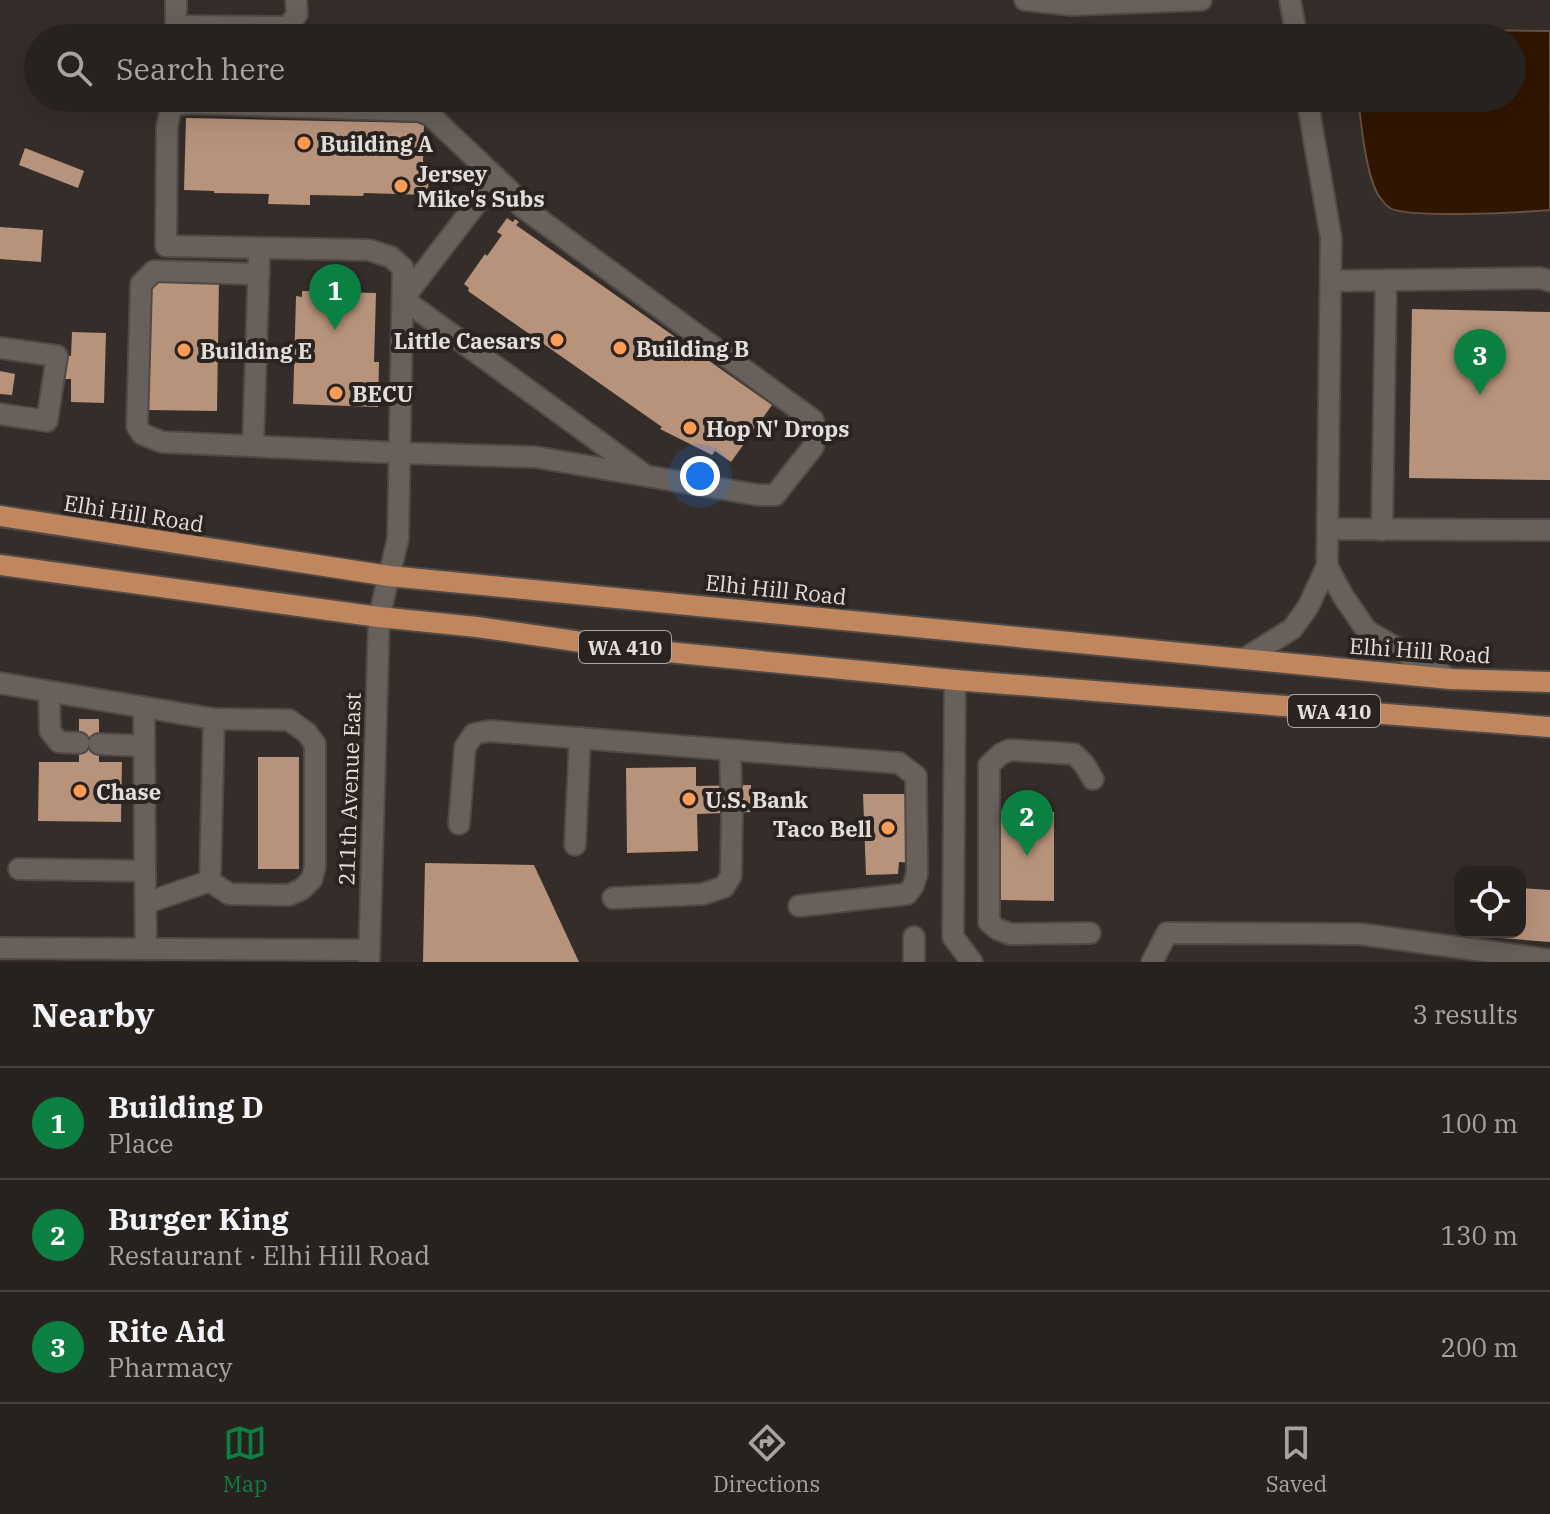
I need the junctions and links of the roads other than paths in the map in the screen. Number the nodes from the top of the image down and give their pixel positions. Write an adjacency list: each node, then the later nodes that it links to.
1 (176, 0): 6 (street)
2 (296, 0): 7 (street)
3 (1025, 0): 4 (street)
4 (1201, 0)
5 (1290, 0): 8 (street)
6 (176, 24)
7 (290, 24)
8 (1294, 24)
9 (170, 112): 13 (street, 211th Avenue East)
10 (422, 112): 12 (street)
11 (1309, 112): 15 (street)
12 (496, 178): 18 (street); 23 (street)
13 (260, 248): 14 (street); 18 (street, 211th Avenue East)
14 (259, 274): 21 (street); 21 (street)
15 (1331, 281): 16 (street); 25 (street)
16 (1386, 281): 17 (street); 26 (street)
17 (1550, 281)
18 (403, 299): 22 (street, 211th Avenue East); 23 (street)
19 (0, 348): 20 (street)
20 (0, 414)
21 (253, 446): 22 (street)
22 (400, 453): 23 (street); 30 (street, 211th Avenue East)
23 (645, 476)
24 (0, 516): 30 (main road, Elhi Hill Road / WA 410)
25 (1328, 529): 26 (street); 29 (street)
26 (1382, 530): 27 (street)
27 (1550, 530)
28 (0, 565): 31 (main road, WA 410)
29 (1327, 566): 32 (street); 33 (street)
30 (389, 576): 31 (street, 211th Avenue East); 32 (main road, Elhi Hill Road / WA 410)
31 (379, 617): 34 (main road, WA 410); 60 (street, 211th Avenue East)
32 (1244, 659): 33 (main road, Elhi Hill Road / WA 410)
33 (1450, 679): 35 (main road, Elhi Hill Road / WA 410)
34 (955, 680): 40 (main road, WA 410); 63 (street)
35 (1550, 682)
36 (0, 683): 37 (street)
37 (49, 692): 38 (street); 42 (street)
38 (144, 707): 39 (street); 42 (street)
39 (214, 719): 51 (street); 51 (street)
40 (1550, 727)
41 (580, 738): 43 (street); 47 (street); 48 (street)
42 (144, 746): 50 (street)
43 (730, 750): 45 (street); 54 (street)
44 (1093, 779): 55 (street)
45 (731, 785)
46 (732, 812): 52 (street)
47 (459, 824)
48 (575, 845)
49 (19, 869): 50 (street)
50 (145, 871): 53 (street)
51 (210, 881): 53 (street)
52 (613, 898)
53 (146, 903): 58 (street)
54 (799, 906)
55 (1090, 933)
56 (914, 937): 62 (street)
57 (0, 948): 59 (street)
58 (146, 949): 59 (street); 60 (street)
59 (104, 956)
60 (369, 956)
61 (1550, 960): 64 (street)
62 (914, 962)
63 (972, 962)
64 (1152, 962)

